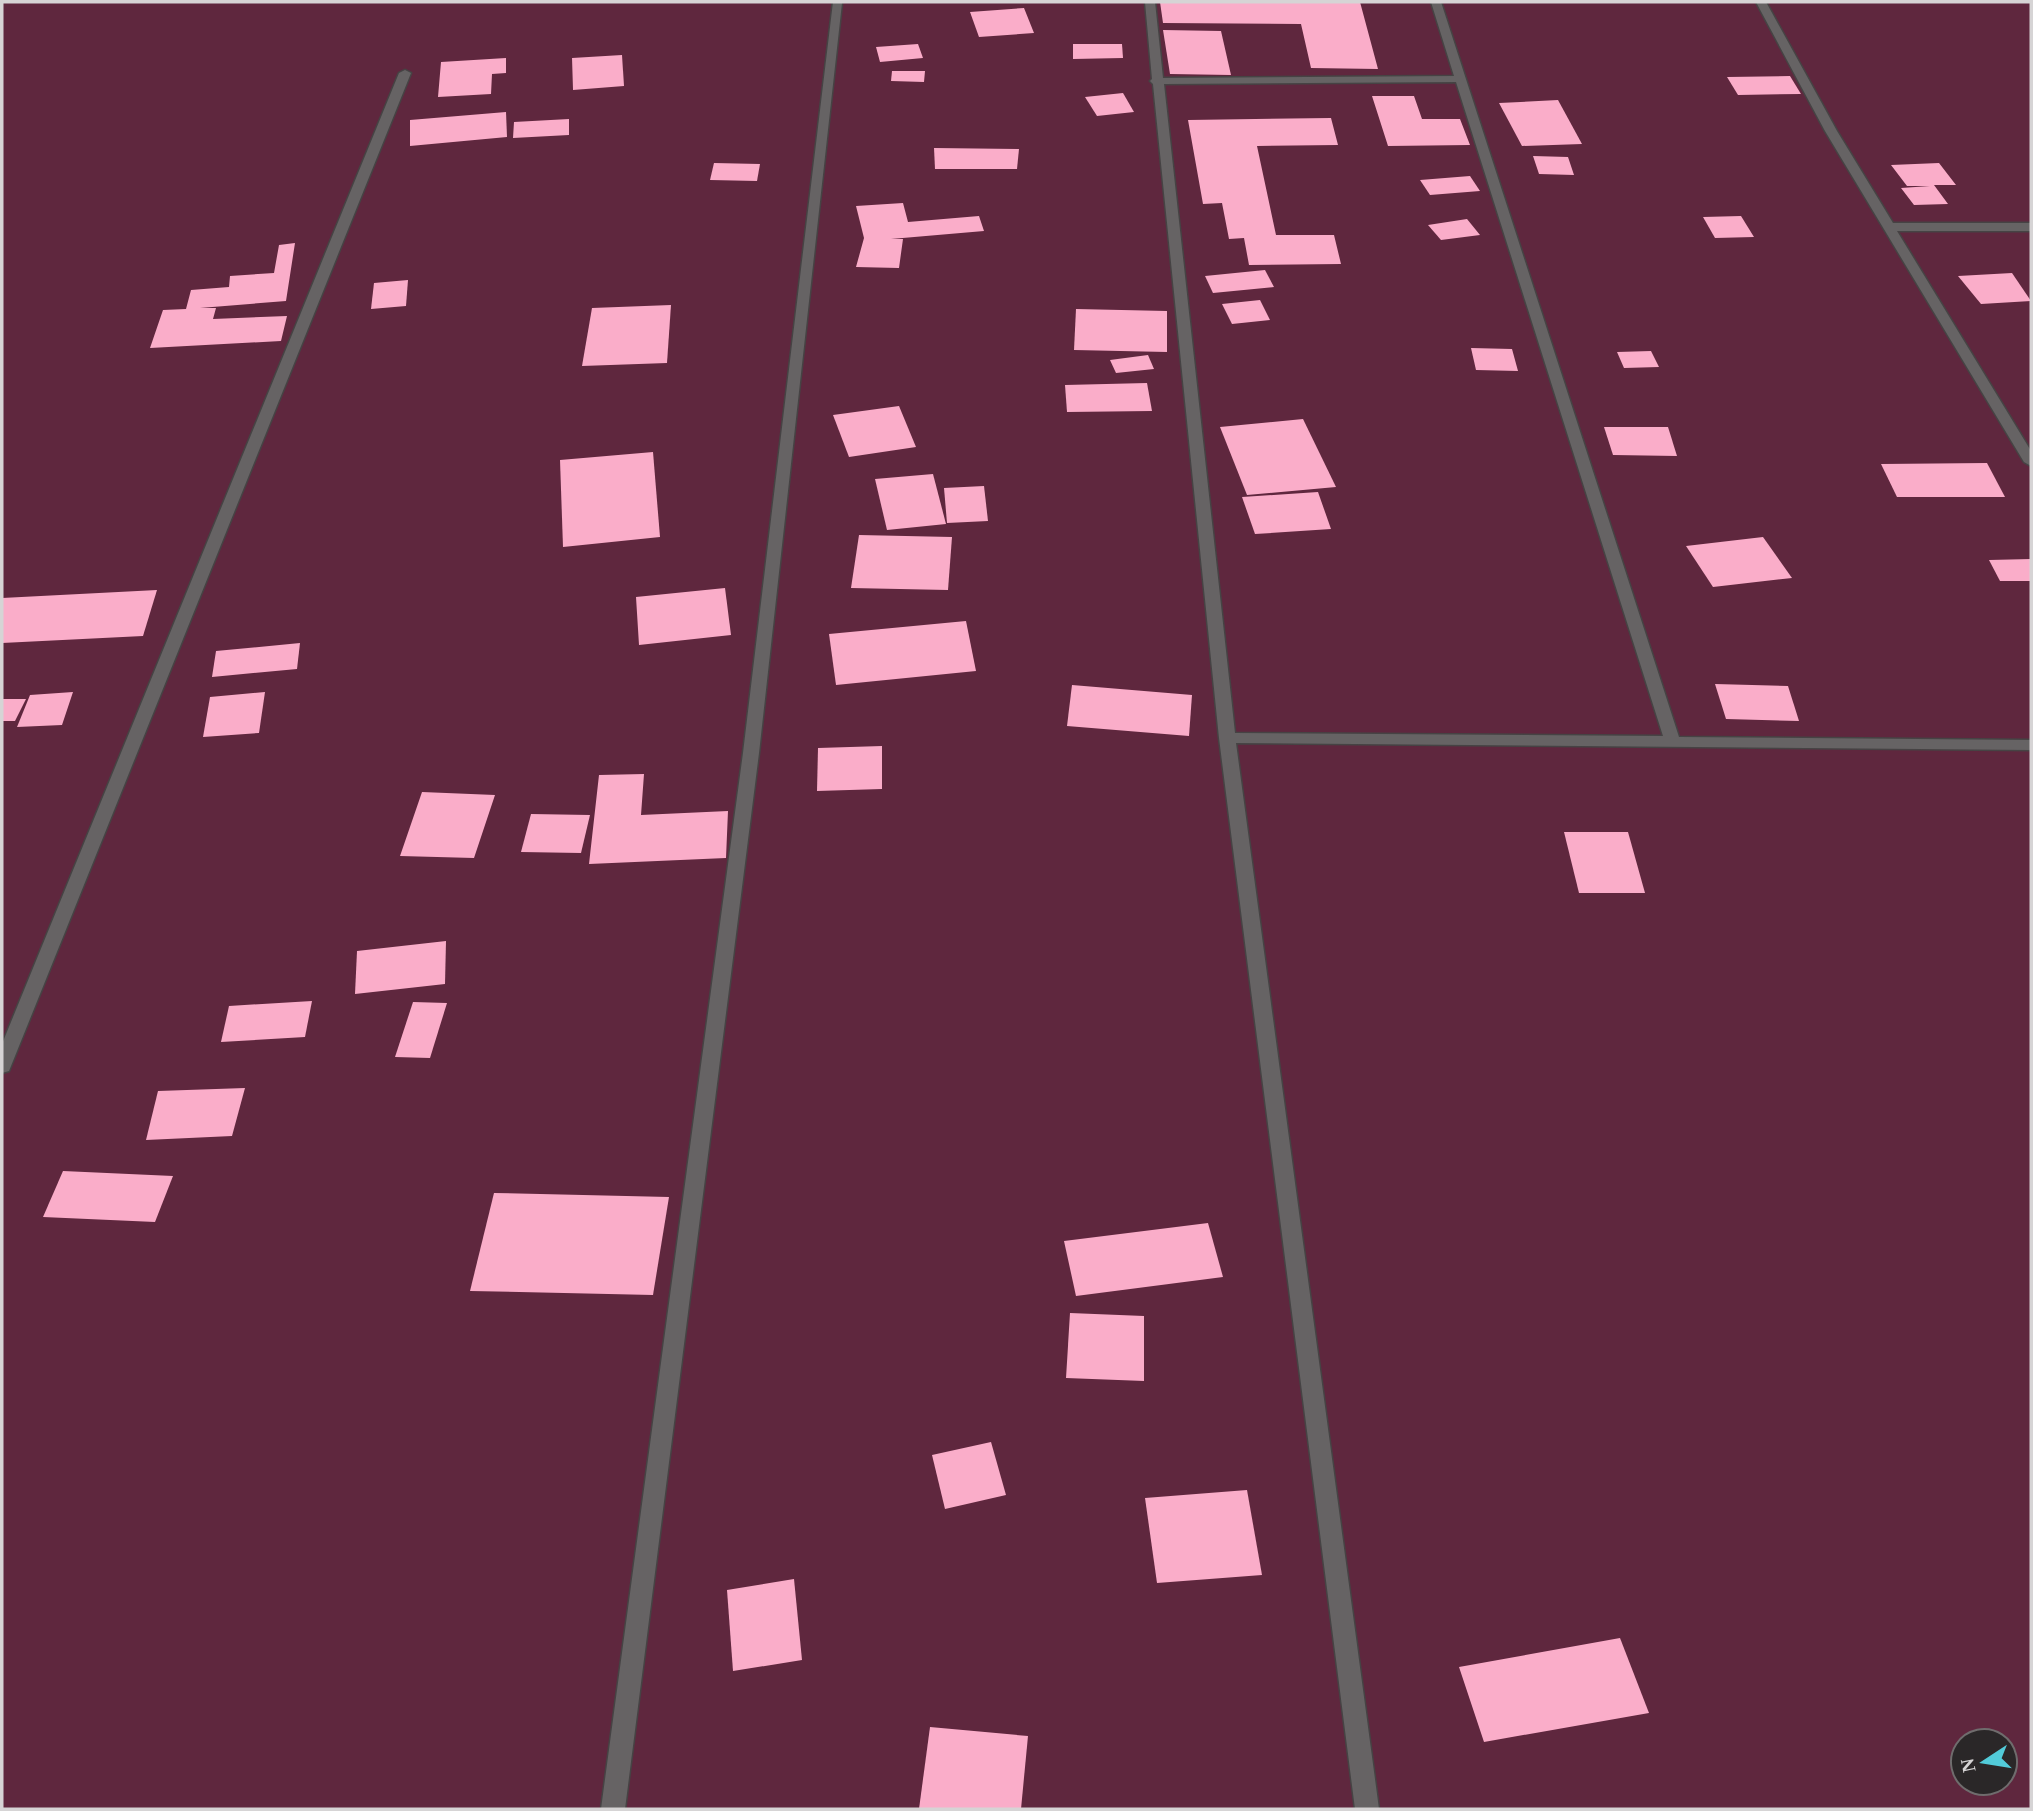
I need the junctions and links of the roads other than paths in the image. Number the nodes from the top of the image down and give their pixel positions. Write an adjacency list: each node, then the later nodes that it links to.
1 (1150, 2): 7 (street)
2 (1436, 2): 6 (street)
3 (1761, 2): 8 (street)
4 (837, 3): 15 (street)
5 (405, 73): 14 (street)
6 (1462, 79): 7 (street); 12 (street)
7 (1156, 81): 11 (street)
8 (1890, 227): 9 (street); 10 (street)
9 (2031, 227)
10 (2031, 461)
11 (1227, 738): 12 (street); 16 (street)
12 (1673, 742): 13 (street)
13 (2031, 745)
14 (2, 1066)
15 (613, 1809)
16 (1367, 1809)

